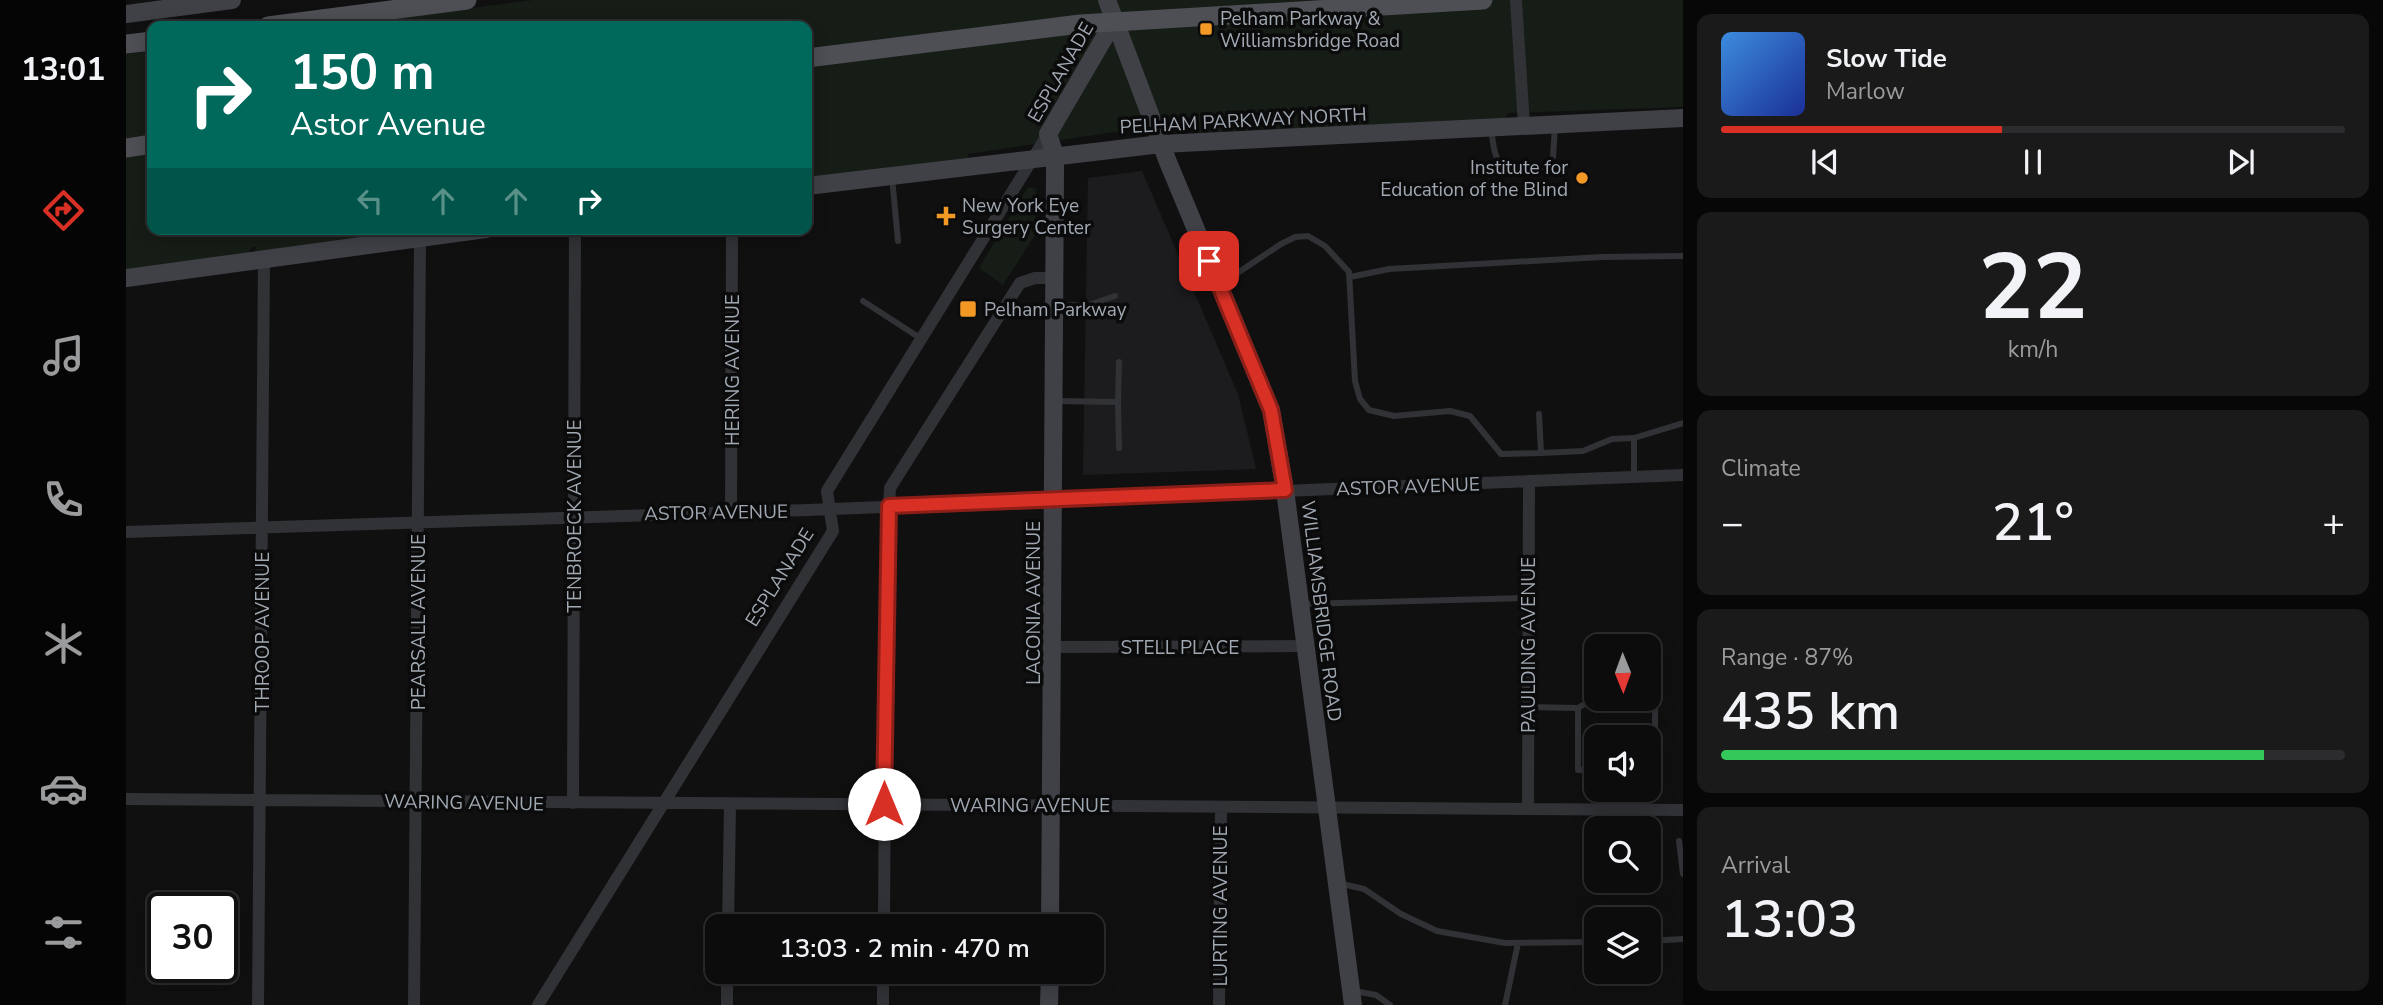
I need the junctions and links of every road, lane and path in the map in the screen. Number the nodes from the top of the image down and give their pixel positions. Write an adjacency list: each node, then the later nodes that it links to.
1 (232, 0): 6 (street)
2 (467, 0): 8 (main road)
3 (1107, 0): 9 (street, WILLIAMSBRIDGE ROAD)
4 (1483, 0): 9 (main road)
5 (1516, 0): 15 (street)
6 (171, 4): 7 (street)
7 (126, 14)
8 (306, 21)
9 (1114, 21): 12 (main road); 17 (street, ESPLANADE); 18 (street, WILLIAMSBRIDGE ROAD)
10 (147, 42): 11 (main road)
11 (126, 44)
12 (812, 57)
13 (1683, 118): 14 (street, PELHAM PARKWAY NORTH)
14 (1555, 124): 15 (street, PELHAM PARKWAY NORTH); 16 (lane)
15 (1524, 126): 16 (street, PELHAM PARKWAY NORTH)
16 (1491, 128): 18 (street, PELHAM PARKWAY NORTH)
17 (1048, 134): 21 (street, LACONIA AVENUE); 22 (street, ESPLANADE)
18 (1161, 144): 21 (street, PELHAM PARKWAY NORTH); 35 (street, WILLIAMSBRIDGE ROAD)
19 (147, 145): 20 (main road)
20 (126, 148)
21 (1055, 155): 22 (street, PELHAM PARKWAY NORTH); 34 (street, LACONIA AVENUE)
22 (1034, 157): 23 (street, PELHAM PARKWAY NORTH); 39 (street, ESPLANADE)
23 (892, 175): 24 (street, PELHAM PARKWAY NORTH); 29 (lane)
24 (812, 185)
25 (447, 235): 28 (street)
26 (575, 235): 56 (street, TENBROECK AVENUE)
27 (732, 235): 55 (street, HERING AVENUE)
28 (421, 239): 31 (street); 57 (street, PEARSALL AVENUE)
29 (898, 241)
30 (1683, 256): 32 (lane)
31 (264, 259): 33 (street); 58 (street, THROOP AVENUE)
32 (1350, 276): 35 (lane); 47 (lane)
33 (126, 278)
34 (1055, 278): 38 (street, LACONIA AVENUE); 53 (street)
35 (1219, 285): 51 (street, WILLIAMSBRIDGE ROAD)
36 (1115, 296): 38 (lane)
37 (863, 301): 39 (lane)
38 (1055, 305): 41 (street, LACONIA AVENUE)
39 (920, 338): 54 (street, ESPLANADE)
40 (1119, 362): 42 (lane)
41 (1054, 401): 42 (lane); 52 (street, LACONIA AVENUE)
42 (1118, 402): 46 (lane)
43 (1539, 414): 47 (lane)
44 (1683, 423): 45 (lane)
45 (1634, 438): 47 (lane); 49 (lane)
46 (1119, 448)
47 (1541, 453)
48 (1683, 475): 49 (street, ASTOR AVENUE)
49 (1634, 477): 50 (street, ASTOR AVENUE)
50 (1529, 481): 51 (street, ASTOR AVENUE); 60 (street, PAULDING AVENUE)
51 (1285, 490): 52 (street, ASTOR AVENUE); 61 (street, WILLIAMSBRIDGE ROAD)
52 (1055, 499): 53 (street, ASTOR AVENUE); 63 (street, LACONIA AVENUE)
53 (889, 506): 54 (street, ASTOR AVENUE); 74 (street)
54 (830, 508): 55 (street, ASTOR AVENUE); 72 (street, ESPLANADE)
55 (731, 512): 56 (street, ASTOR AVENUE)
56 (575, 516): 57 (street, ASTOR AVENUE); 71 (street, TENBROECK AVENUE)
57 (418, 521): 58 (street, ASTOR AVENUE); 70 (street, PEARSALL AVENUE)
58 (262, 527): 59 (street, ASTOR AVENUE); 69 (street, THROOP AVENUE)
59 (126, 532)
60 (1528, 598): 61 (lane); 64 (street, PAULDING AVENUE)
61 (1301, 605): 62 (street, WILLIAMSBRIDGE ROAD)
62 (1306, 646): 63 (street, STELL PLACE); 77 (street, WILLIAMSBRIDGE ROAD)
63 (1054, 647): 75 (street, LACONIA AVENUE)
64 (1528, 707): 65 (lane); 78 (street, PAULDING AVENUE)
65 (1578, 709): 66 (lane); 67 (lane)
66 (1656, 725)
67 (1584, 770)
68 (126, 799): 69 (street, WARING AVENUE)
69 (260, 800): 70 (street, WARING AVENUE); 94 (street, THROOP AVENUE)
70 (416, 801): 71 (street, WARING AVENUE); 95 (street, PEARSALL AVENUE)
71 (573, 803): 72 (street, WARING AVENUE)
72 (662, 804): 73 (street, WARING AVENUE); 96 (street, ESPLANADE)
73 (730, 804): 74 (street, WARING AVENUE); 83 (street)
74 (884, 804): 75 (street, WARING AVENUE); 84 (street)
75 (1052, 806): 76 (street, WARING AVENUE); 85 (street, LACONIA AVENUE)
76 (1220, 807): 77 (street, WARING AVENUE); 100 (street, LURTING AVENUE)
77 (1326, 807): 78 (street, WARING AVENUE); 82 (street, WILLIAMSBRIDGE ROAD)
78 (1528, 809): 79 (street, WARING AVENUE)
79 (1683, 810)
80 (1679, 841): 81 (lane)
81 (1683, 874)
82 (1337, 883): 89 (lane); 93 (street, WILLIAMSBRIDGE ROAD)
83 (728, 914)
84 (884, 914)
85 (1050, 914)
86 (1683, 939): 87 (lane)
87 (1661, 940)
88 (1584, 942): 89 (lane)
89 (1518, 943): 102 (lane)
90 (727, 984): 97 (street)
91 (883, 984): 98 (street)
92 (1050, 984): 99 (street)
93 (1352, 998): 101 (lane)
94 (258, 1005)
95 (414, 1005)
96 (538, 1005)
97 (727, 1005)
98 (883, 1005)
99 (1049, 1005)
100 (1219, 1005)
101 (1390, 1005)
102 (1505, 1005)

